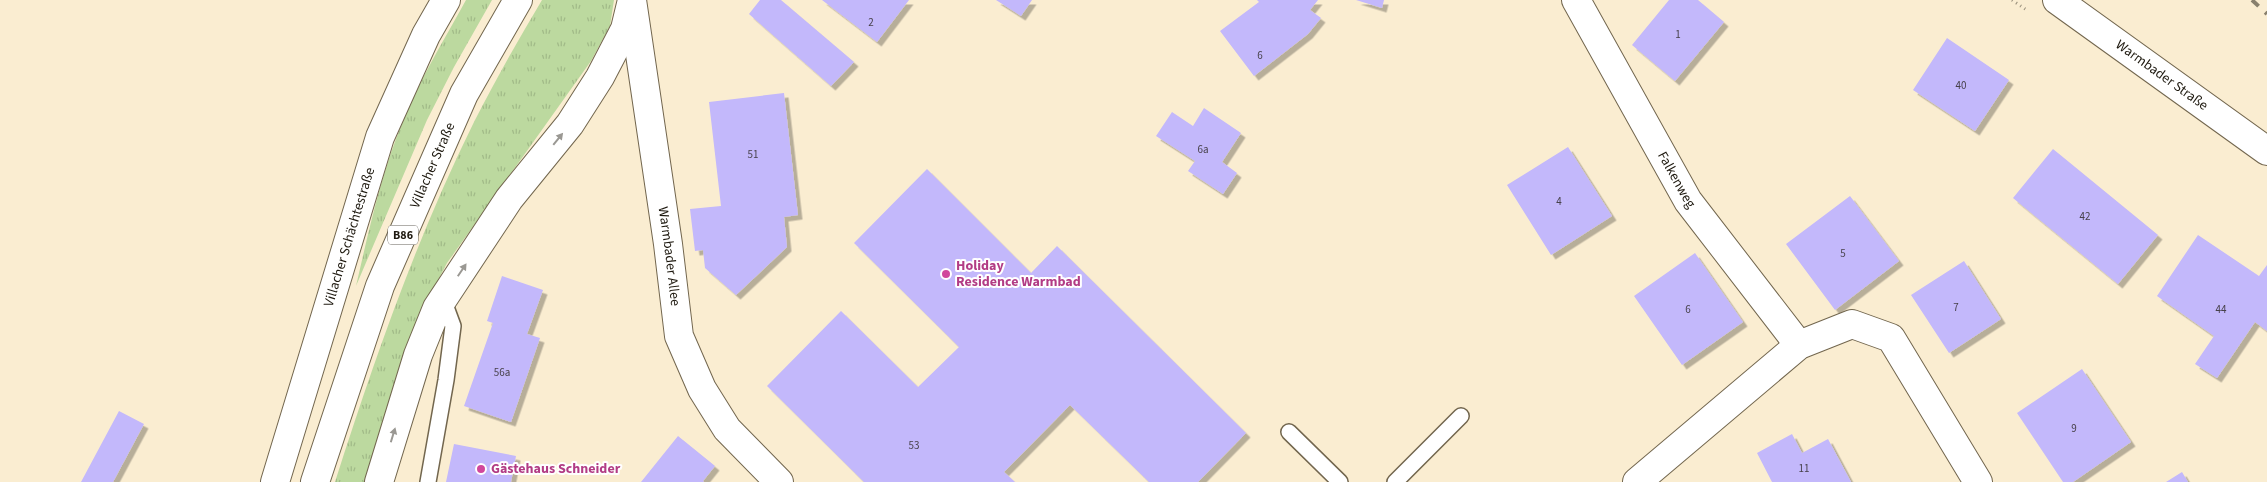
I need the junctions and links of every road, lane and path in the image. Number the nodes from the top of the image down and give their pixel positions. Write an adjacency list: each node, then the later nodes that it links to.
1 (446, 0): 11 (street, Villacher Schächtestraße)
2 (518, 0): 12 (street, Villacher Straße / B86)
3 (632, 0): 7 (street, one-way to 3); 15 (street, Warmbader Allee)
4 (1576, 0): 8 (street, Falkenweg)
5 (2057, 0): 6 (street, Warmbader Straße)
6 (2267, 151)
7 (443, 299): 13 (street, one-way to 7); 14 (lane)
8 (1798, 345): 18 (street); 19 (street)
9 (1461, 416): 17 (lane)
10 (1289, 432): 16 (lane)
11 (275, 482)
12 (314, 482)
13 (379, 482)
14 (428, 482)
15 (779, 482)
16 (1340, 482)
17 (1396, 482)
18 (1638, 482)
19 (1978, 482)

